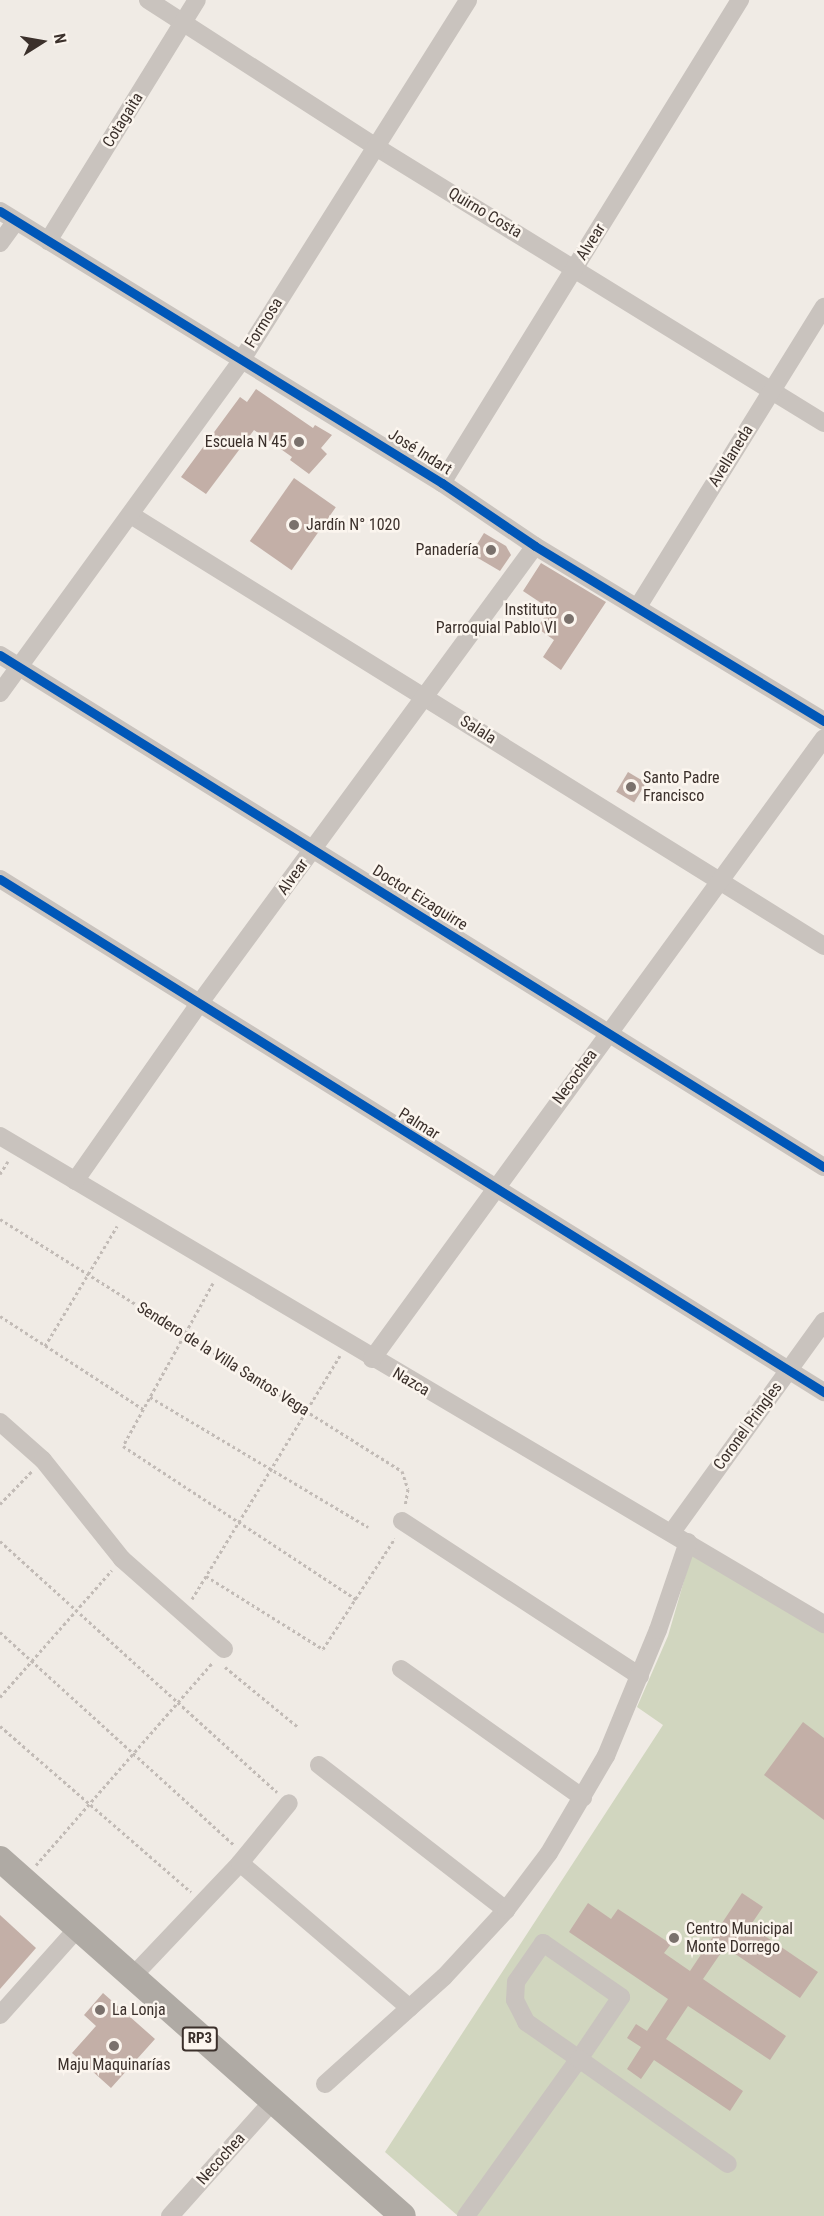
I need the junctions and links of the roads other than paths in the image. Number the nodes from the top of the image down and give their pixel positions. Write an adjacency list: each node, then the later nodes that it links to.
1 (148, 0): 5 (street, Quirno Costa)
2 (197, 0): 5 (street, Cotagaita)
3 (468, 0): 6 (street, Formosa)
4 (740, 0): 11 (street, Alvear)
5 (184, 22): 6 (street, Quirno Costa); 9 (street, Cotagaita)
6 (376, 147): 11 (street, Quirno Costa); 13 (street, Formosa)
7 (0, 210): 8 (street, José Indart)
8 (16, 221): 9 (street, José Indart); 10 (street)
9 (48, 241): 13 (street, José Indart)
10 (0, 243)
11 (575, 267): 14 (street, Quirno Costa); 16 (street, Alvear)
12 (824, 307): 14 (street, Avellaneda)
13 (241, 361): 16 (street, José Indart); 17 (street, Formosa)
14 (772, 390): 15 (street, Quirno Costa); 19 (street, Avellaneda)
15 (824, 423)
16 (442, 483): 18 (street, José Indart)
17 (130, 515): 21 (street, Formosa); 23 (street, Salala)
18 (536, 546): 19 (street, José Indart); 23 (street, Alvear)
19 (639, 605): 24 (street, José Indart)
20 (0, 655): 21 (street, Doctor Eizaguirre)
21 (19, 667): 22 (street, Formosa); 26 (street, Doctor Eizaguirre)
22 (0, 693)
23 (426, 697): 26 (street, Alvear); 28 (street, Salala)
24 (824, 720)
25 (824, 738): 28 (street, Necochea)
26 (312, 850): 30 (street, Alvear); 31 (street, Doctor Eizaguirre)
27 (0, 879): 30 (street, Palmar)
28 (721, 882): 29 (street, Salala); 31 (street, Necochea)
29 (824, 946)
30 (199, 1004): 34 (street, Alvear); 35 (street, Palmar)
31 (608, 1032): 33 (street, Doctor Eizaguirre); 35 (street, Necochea)
32 (0, 1136): 34 (street, Nazca)
33 (824, 1167)
34 (75, 1181): 37 (street, Nazca)
35 (493, 1189): 37 (street, Necochea); 38 (street, Palmar)
36 (824, 1322): 38 (street, Coronel Pringles)
37 (372, 1359): 42 (street, Nazca)
38 (788, 1370): 39 (street, Palmar); 42 (street, Coronel Pringles)
39 (824, 1392)
40 (0, 1422): 44 (street)
41 (402, 1521): 46 (street)
42 (680, 1537): 43 (street, Nazca); 46 (street, Coronel Pringles)
43 (824, 1624)
44 (224, 1649)
45 (401, 1669): 48 (street)
46 (640, 1676): 48 (street, Coronel Pringles)
47 (319, 1765): 52 (street)
48 (583, 1798): 52 (street, Coronel Pringles)
49 (289, 1803): 51 (street)
50 (0, 1859): 53 (highway, RP3)
51 (243, 1859): 54 (street); 55 (street)
52 (506, 1910): 55 (street, Coronel Pringles)
53 (77, 1929): 54 (highway, RP3); 56 (street)
54 (132, 1978): 59 (highway, RP3)
55 (410, 2008): 58 (street, Coronel Pringles)
56 (0, 2015)
57 (579, 2059): 57 (street); 60 (street); 63 (street)
58 (325, 2084)
59 (272, 2102): 61 (street, Necochea); 62 (highway, RP3)
60 (728, 2164)
61 (170, 2216)
62 (403, 2216)
63 (466, 2216)

